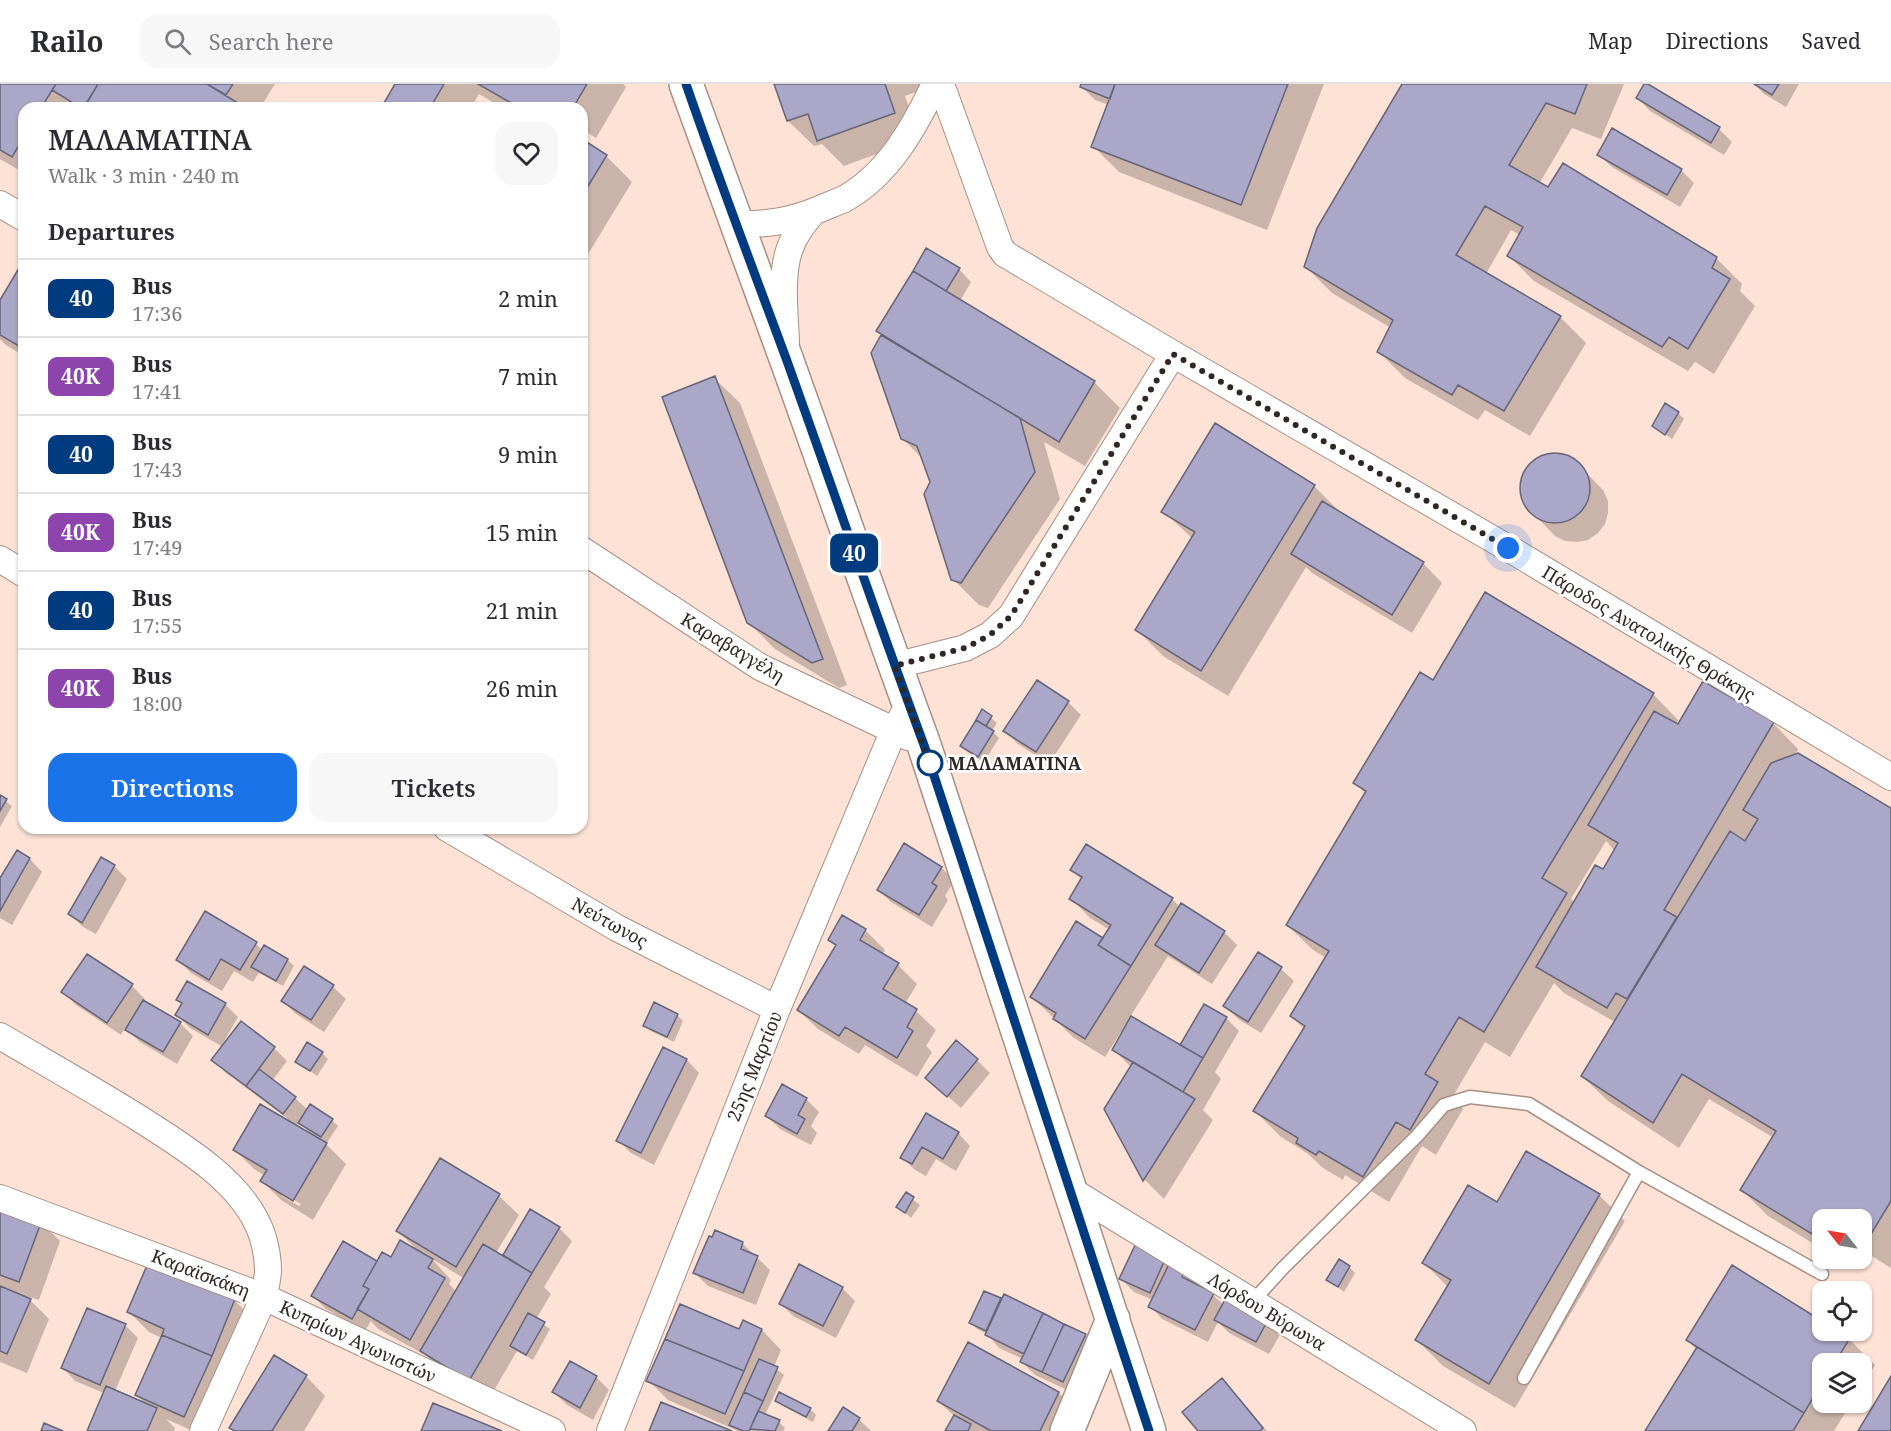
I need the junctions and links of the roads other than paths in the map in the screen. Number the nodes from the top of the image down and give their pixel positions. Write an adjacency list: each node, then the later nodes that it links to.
1 (686, 84): 7 (main road)
2 (935, 84): 5 (street)
3 (941, 84): 8 (street, Πάροδος Ανατολικής Θράκης)
4 (0, 204): 6 (street)
5 (813, 212): 7 (street); 9 (street)
6 (18, 214)
7 (735, 224): 9 (main road)
8 (1173, 354): 13 (street); 15 (street, Πάροδος Ανατολικής Θράκης)
9 (787, 361): 13 (main road)
10 (588, 554): 14 (street, Καραβαγγέλη)
11 (0, 559): 12 (street)
12 (18, 570)
13 (894, 666): 14 (main road)
14 (902, 717): 17 (street, 25ης Μαρτίου); 20 (main road)
15 (1891, 777)
16 (457, 834): 17 (street, Νεύτωνος)
17 (777, 1009): 29 (street, 25ης Μαρτίου)
18 (0, 1036): 23 (street, Κυπρίων Αγωνιστών)
19 (1639, 1172): 22 (lane); 24 (lane); 26 (lane)
20 (1072, 1191): 24 (street, Λόρδου Βύρωνα); 25 (main road)
21 (0, 1197): 23 (street, Καραϊσκάκη)
22 (1822, 1274)
23 (264, 1297): 27 (street, Καραϊσκάκη); 28 (street, Κυπρίων Αγωνιστών)
24 (1252, 1302): 32 (street, Λόρδου Βύρωνα)
25 (1113, 1319): 30 (main road); 31 (main road)
26 (1524, 1378)
27 (204, 1431)
28 (552, 1431)
29 (610, 1431)
30 (1067, 1431)
31 (1149, 1431)
32 (1463, 1431)

